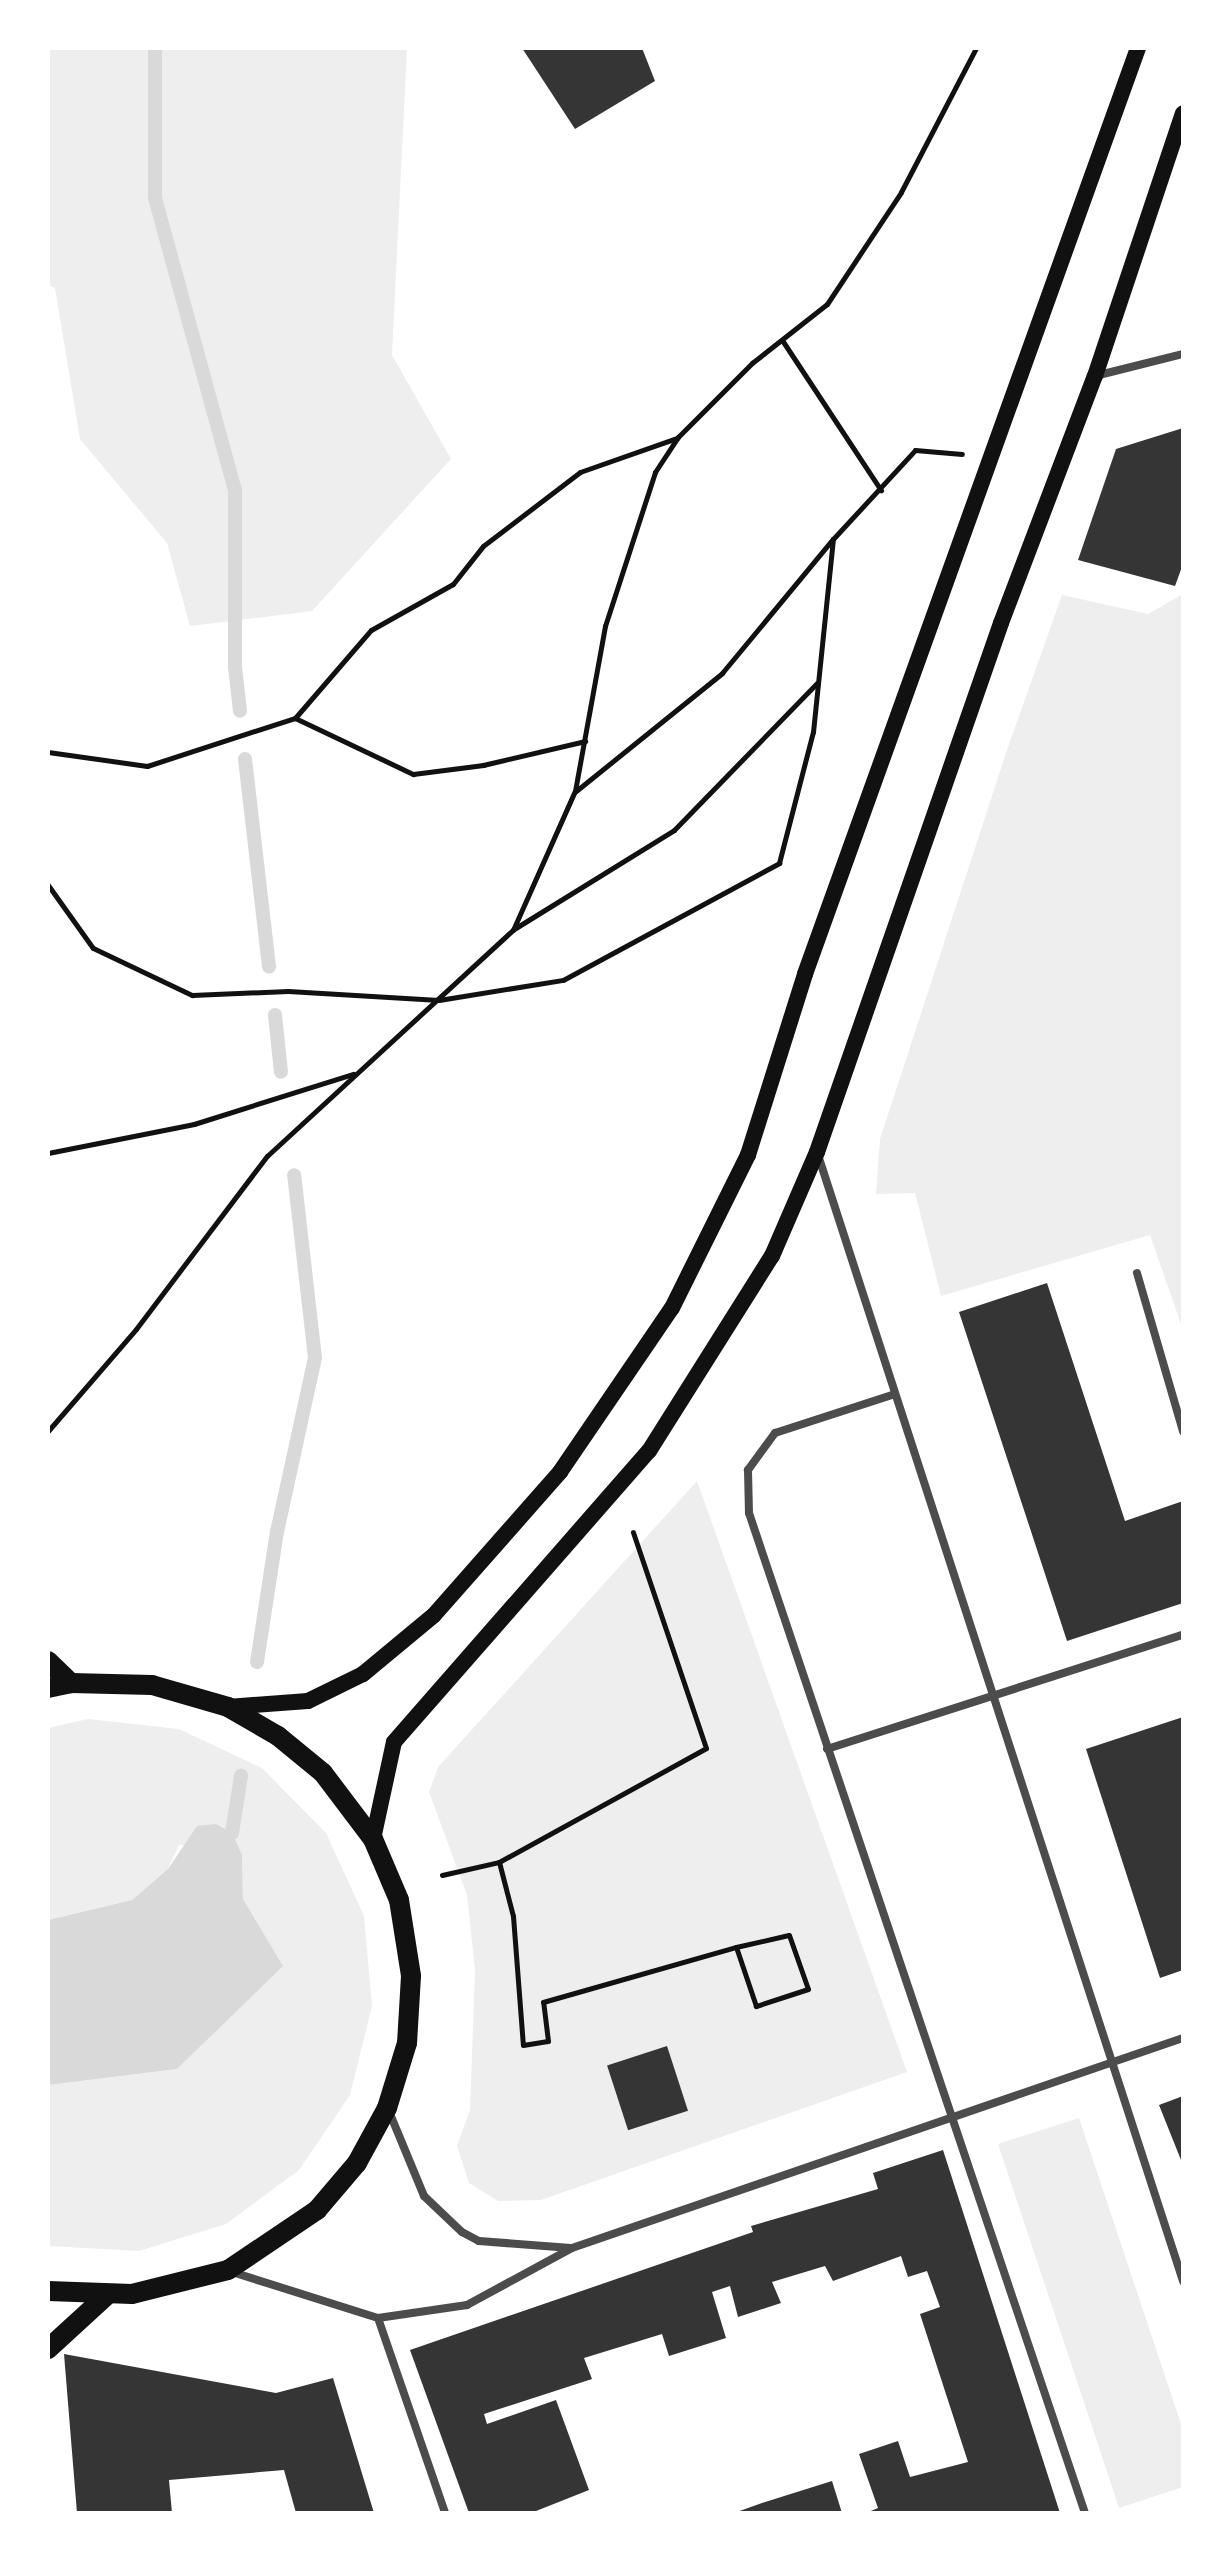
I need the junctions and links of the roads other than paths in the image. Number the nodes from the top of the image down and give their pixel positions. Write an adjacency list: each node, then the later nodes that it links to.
1 (1138, 48): 14 (main road)
2 (1183, 113): 4 (main road)
3 (1183, 354): 4 (street)
4 (1095, 376): 5 (main road)
5 (817, 1152): 7 (street); 16 (main road)
6 (1137, 1273): 8 (street)
7 (892, 1395): 13 (street); 15 (street)
8 (1183, 1431)
9 (1183, 1635): 13 (street)
10 (48, 1661): 11 (main road)
11 (71, 1683): 12 (main road); 14 (main road)
12 (48, 1688)
13 (992, 1696): 15 (street); 18 (street)
14 (228, 1707): 16 (main road)
15 (827, 1749): 20 (street)
16 (373, 1839): 19 (main road)
17 (1183, 2038): 18 (street)
18 (1108, 2062): 20 (street); 23 (street)
19 (387, 2108): 21 (street); 22 (main road)
20 (949, 2116): 21 (street); 29 (street)
21 (572, 2248): 26 (street)
22 (228, 2270): 25 (main road); 26 (street)
23 (1183, 2281)
24 (48, 2291): 25 (main road)
25 (106, 2296): 27 (main road)
26 (378, 2318): 28 (street)
27 (48, 2349)
28 (445, 2513)
29 (1085, 2513)

